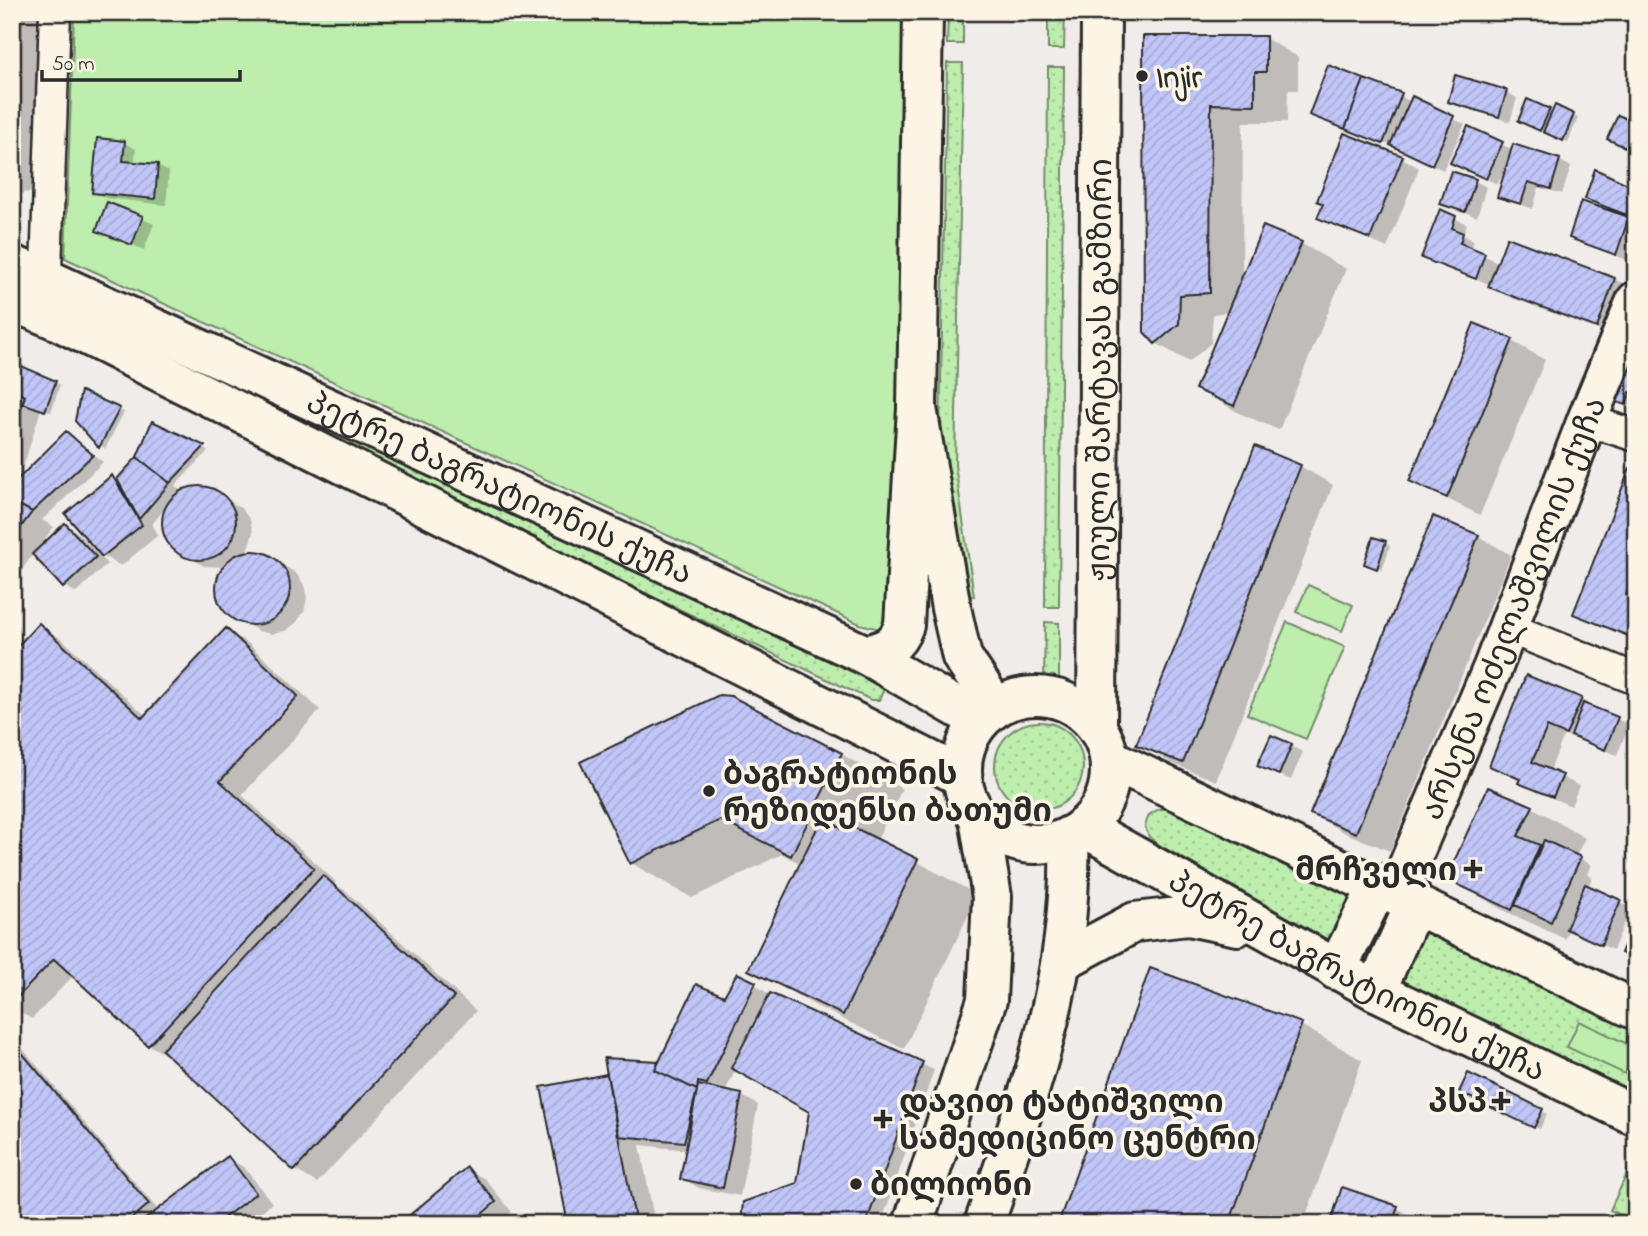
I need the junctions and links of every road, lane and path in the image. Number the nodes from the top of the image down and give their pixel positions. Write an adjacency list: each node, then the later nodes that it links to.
1 (55, 12): 4 (street)
2 (923, 12): 6 (main road)
3 (1101, 12): 13 (main road, ჟიული შარტავას გამზირი)
4 (28, 289): 10 (main road, პეტრე ბაგრატიონის ქუჩა); 14 (main road, პეტრე ბაგრატიონის ქუჩა)
5 (1636, 301): 7 (main road, არსენა ოძელაშვილის ქუჩა)
6 (916, 408): 10 (main road); 12 (main road)
7 (1587, 420): 8 (street); 9 (main road, არსენა ოძელაშვილის ქუჩა)
8 (1636, 436)
9 (1509, 628): 11 (street); 17 (main road, არსენა ოძელაშვილის ქუჩა)
10 (866, 655): 12 (main road, პეტრე ბაგრატიონის ქუჩა)
11 (1636, 679)
12 (987, 713): 13 (main road); 14 (main road)
13 (1103, 743): 16 (main road); 17 (main road)
14 (961, 776): 15 (main road)
15 (979, 818): 16 (main road); 24 (main road)
16 (1076, 832): 18 (main road, პეტრე ბაგრატიონის ქუჩა); 19 (main road)
17 (1398, 890): 20 (main road); 21 (main road); 22 (main road)
18 (1283, 940): 19 (main road); 20 (main road, პეტრე ბაგრატიონის ქუჩა)
19 (1062, 961): 25 (main road)
20 (1336, 970): 21 (main road, პეტრე ბაგრატიონის ქუჩა)
21 (1376, 991): 23 (main road, პეტრე ბაგრატიონის ქუჩა)
22 (1636, 1010)
23 (1636, 1116)
24 (913, 1224)
25 (984, 1224)

